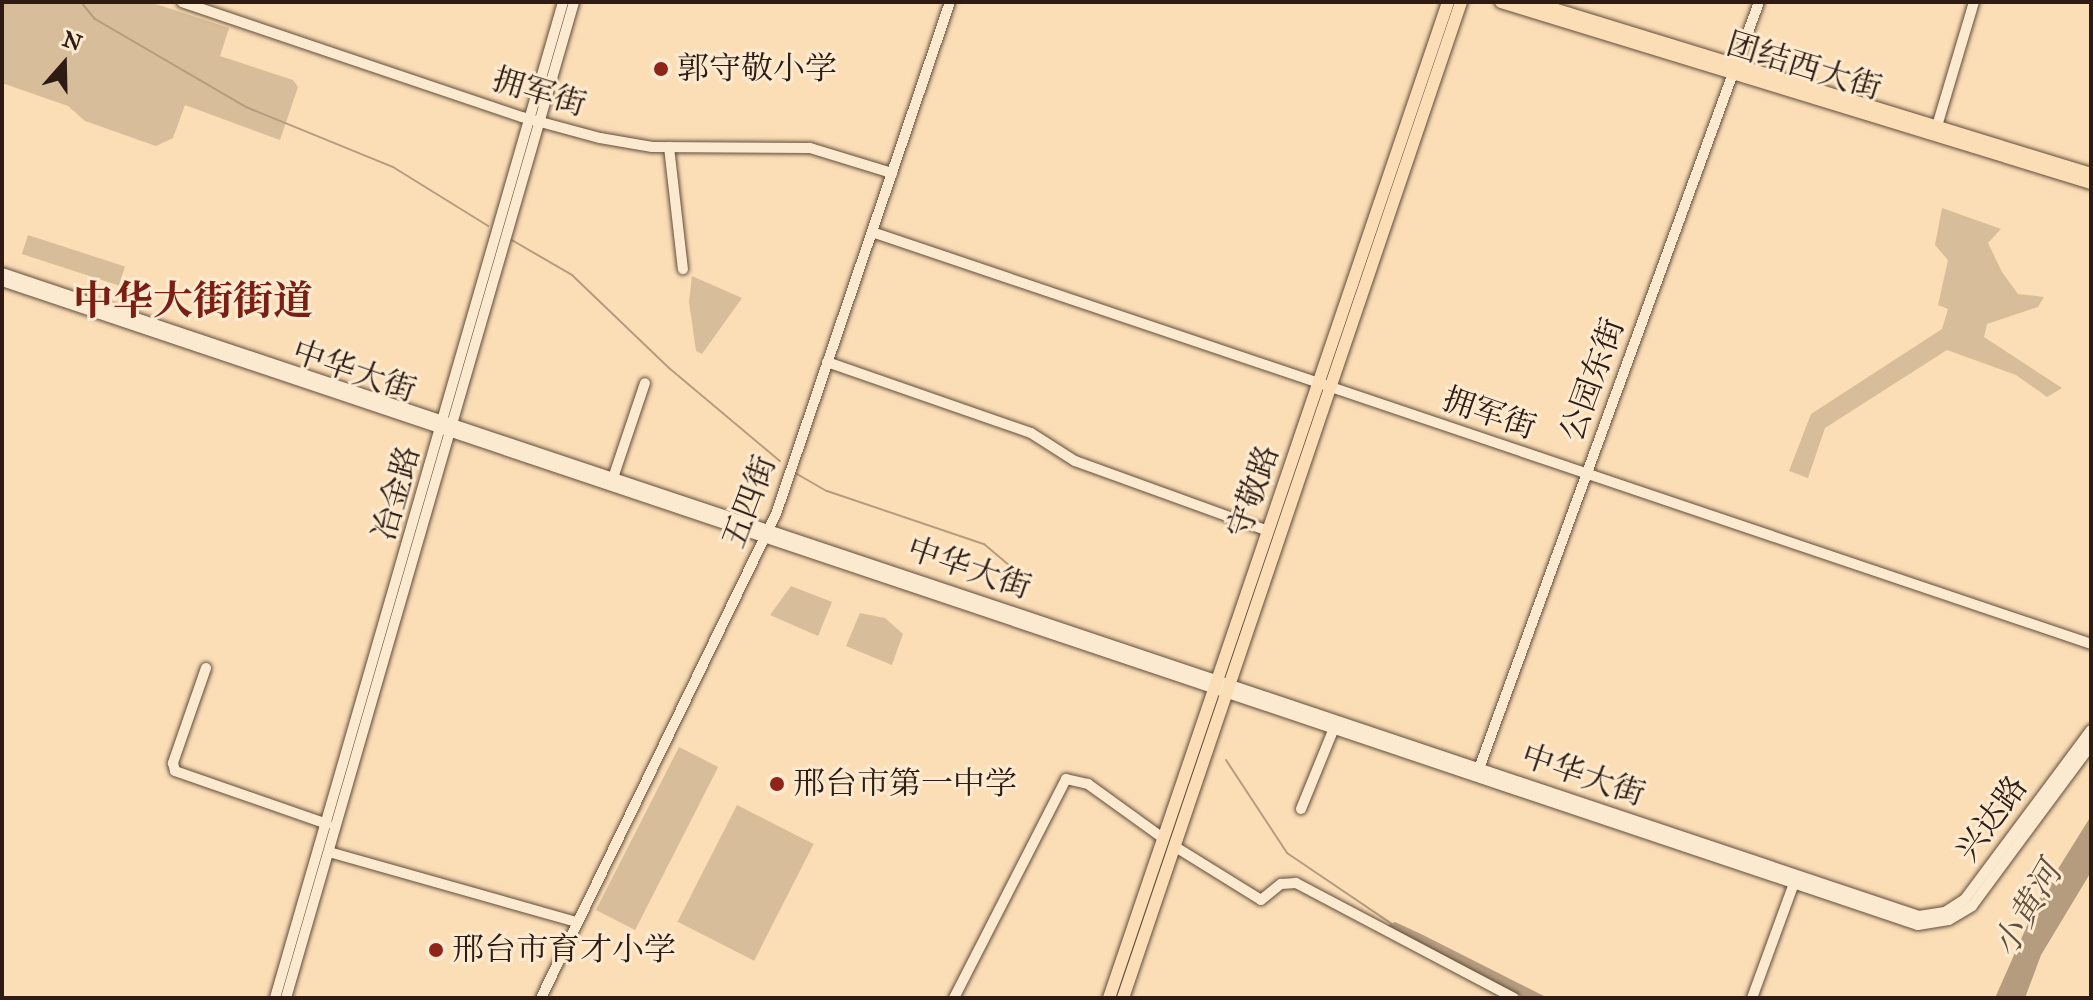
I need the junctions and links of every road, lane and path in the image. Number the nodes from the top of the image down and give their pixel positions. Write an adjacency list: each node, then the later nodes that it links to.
1 (182, 2): 12 (street, 拥军街)
2 (563, 2): 12 (street, 冶金路)
3 (574, 2): 12 (street, 冶金路)
4 (950, 2): 15 (street, 五四街)
5 (1448, 2): 24 (main road, 守敬路)
6 (1461, 2): 24 (main road, 守敬路)
7 (1501, 2): 11 (main road, 团结西大街)
8 (1531, 2): 11 (main road, 团结西大街)
9 (1759, 2): 11 (street, 公园东街)
10 (1974, 2): 13 (street)
11 (1734, 68): 13 (main road, 团结西大街); 17 (main road, 团结西大街); 26 (street, 公园东街)
12 (535, 121): 14 (street, 拥军街); 25 (street, 冶金路)
13 (1937, 126): 16 (main road, 团结西大街)
14 (669, 147): 15 (street, 拥军街); 19 (street)
15 (892, 173): 18 (street, 五四街)
16 (2091, 174)
17 (2091, 183)
18 (872, 232): 22 (street, 五四街); 24 (street, 拥军街)
19 (683, 269)
20 (2, 273): 25 (street, 中华大街)
21 (2, 281): 25 (street, 中华大街)
22 (827, 362): 28 (street); 29 (street, 五四街)
23 (645, 383): 27 (street)
24 (1324, 386): 26 (street, 拥军街); 28 (main road, 守敬路); 32 (main road, 守敬路)
25 (448, 427): 27 (street, 中华大街); 29 (street, 中华大街); 38 (street, 冶金路); 40 (street, 冶金路)
26 (1587, 475): 30 (street, 拥军街); 36 (street, 公园东街)
27 (613, 478): 29 (street, 中华大街)
28 (1268, 531): 32 (main road, 守敬路)
29 (768, 533): 32 (street, 中华大街); 43 (street, 五四街)
30 (2091, 644)
31 (206, 668): 38 (street)
32 (1222, 686): 33 (street, 中华大街); 36 (street, 中华大街); 39 (main road, 守敬路)
33 (1334, 728): 36 (street, 中华大街); 37 (street)
34 (2091, 730): 42 (street, 兴达路)
35 (2091, 745): 42 (street, 兴达路)
36 (1478, 772): 41 (street, 中华大街); 42 (street, 中华大街)
37 (1301, 809)
38 (327, 824): 44 (street, 冶金路)
39 (1169, 842): 47 (street); 48 (main road, 守敬路); 49 (main road, 守敬路); 50 (street)
40 (329, 852): 43 (street); 45 (street, 冶金路)
41 (1794, 883): 42 (street, 中华大街); 51 (street)
42 (1918, 920)
43 (577, 922): 46 (street, 五四街)
44 (275, 998)
45 (286, 998)
46 (541, 998)
47 (954, 998)
48 (1109, 998)
49 (1123, 998)
50 (1514, 998)
51 (1752, 998)

